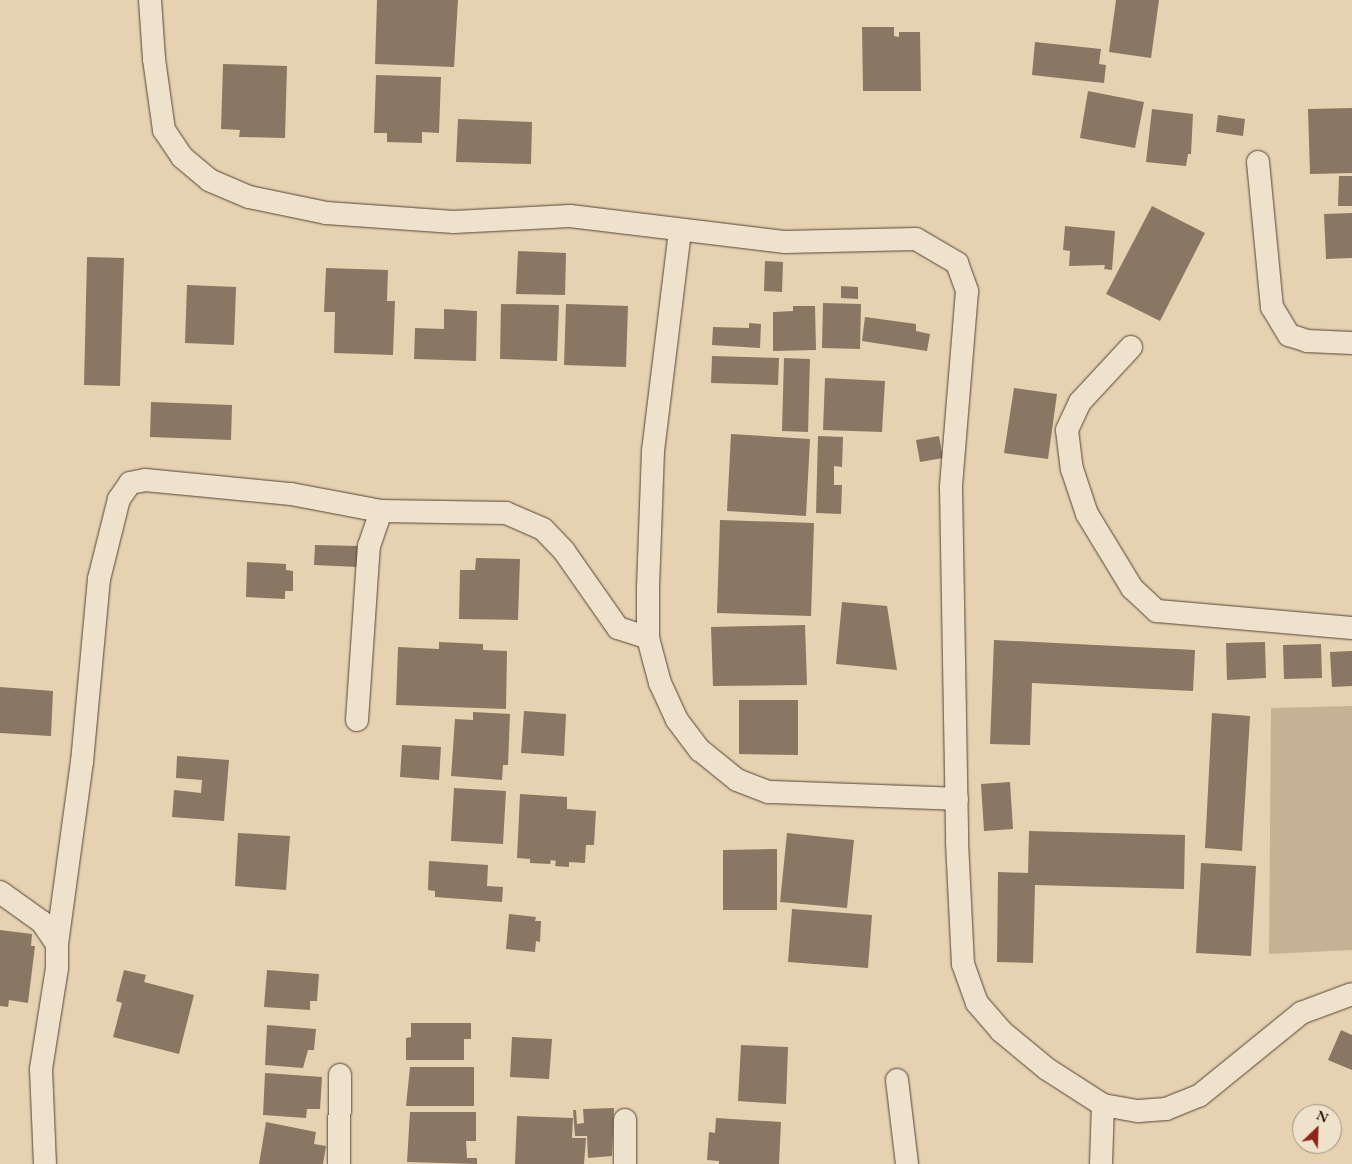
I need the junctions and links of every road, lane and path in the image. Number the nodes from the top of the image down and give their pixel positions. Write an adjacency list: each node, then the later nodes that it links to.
1 (150, 0): 3 (street)
2 (1258, 162): 4 (street)
3 (680, 231): 8 (street); 10 (street)
4 (1352, 343)
5 (1131, 347): 7 (street)
6 (381, 511): 8 (street); 9 (street); 12 (street)
7 (1352, 628)
8 (648, 638): 10 (street)
9 (357, 720)
10 (957, 799): 16 (street)
11 (0, 892): 12 (street)
12 (57, 944): 18 (street)
13 (1352, 994): 16 (street)
14 (340, 1075): 19 (street)
15 (897, 1080): 21 (street)
16 (1103, 1105): 22 (street)
17 (625, 1120): 20 (street)
18 (45, 1164)
19 (339, 1164)
20 (625, 1164)
21 (907, 1164)
22 (1101, 1164)

